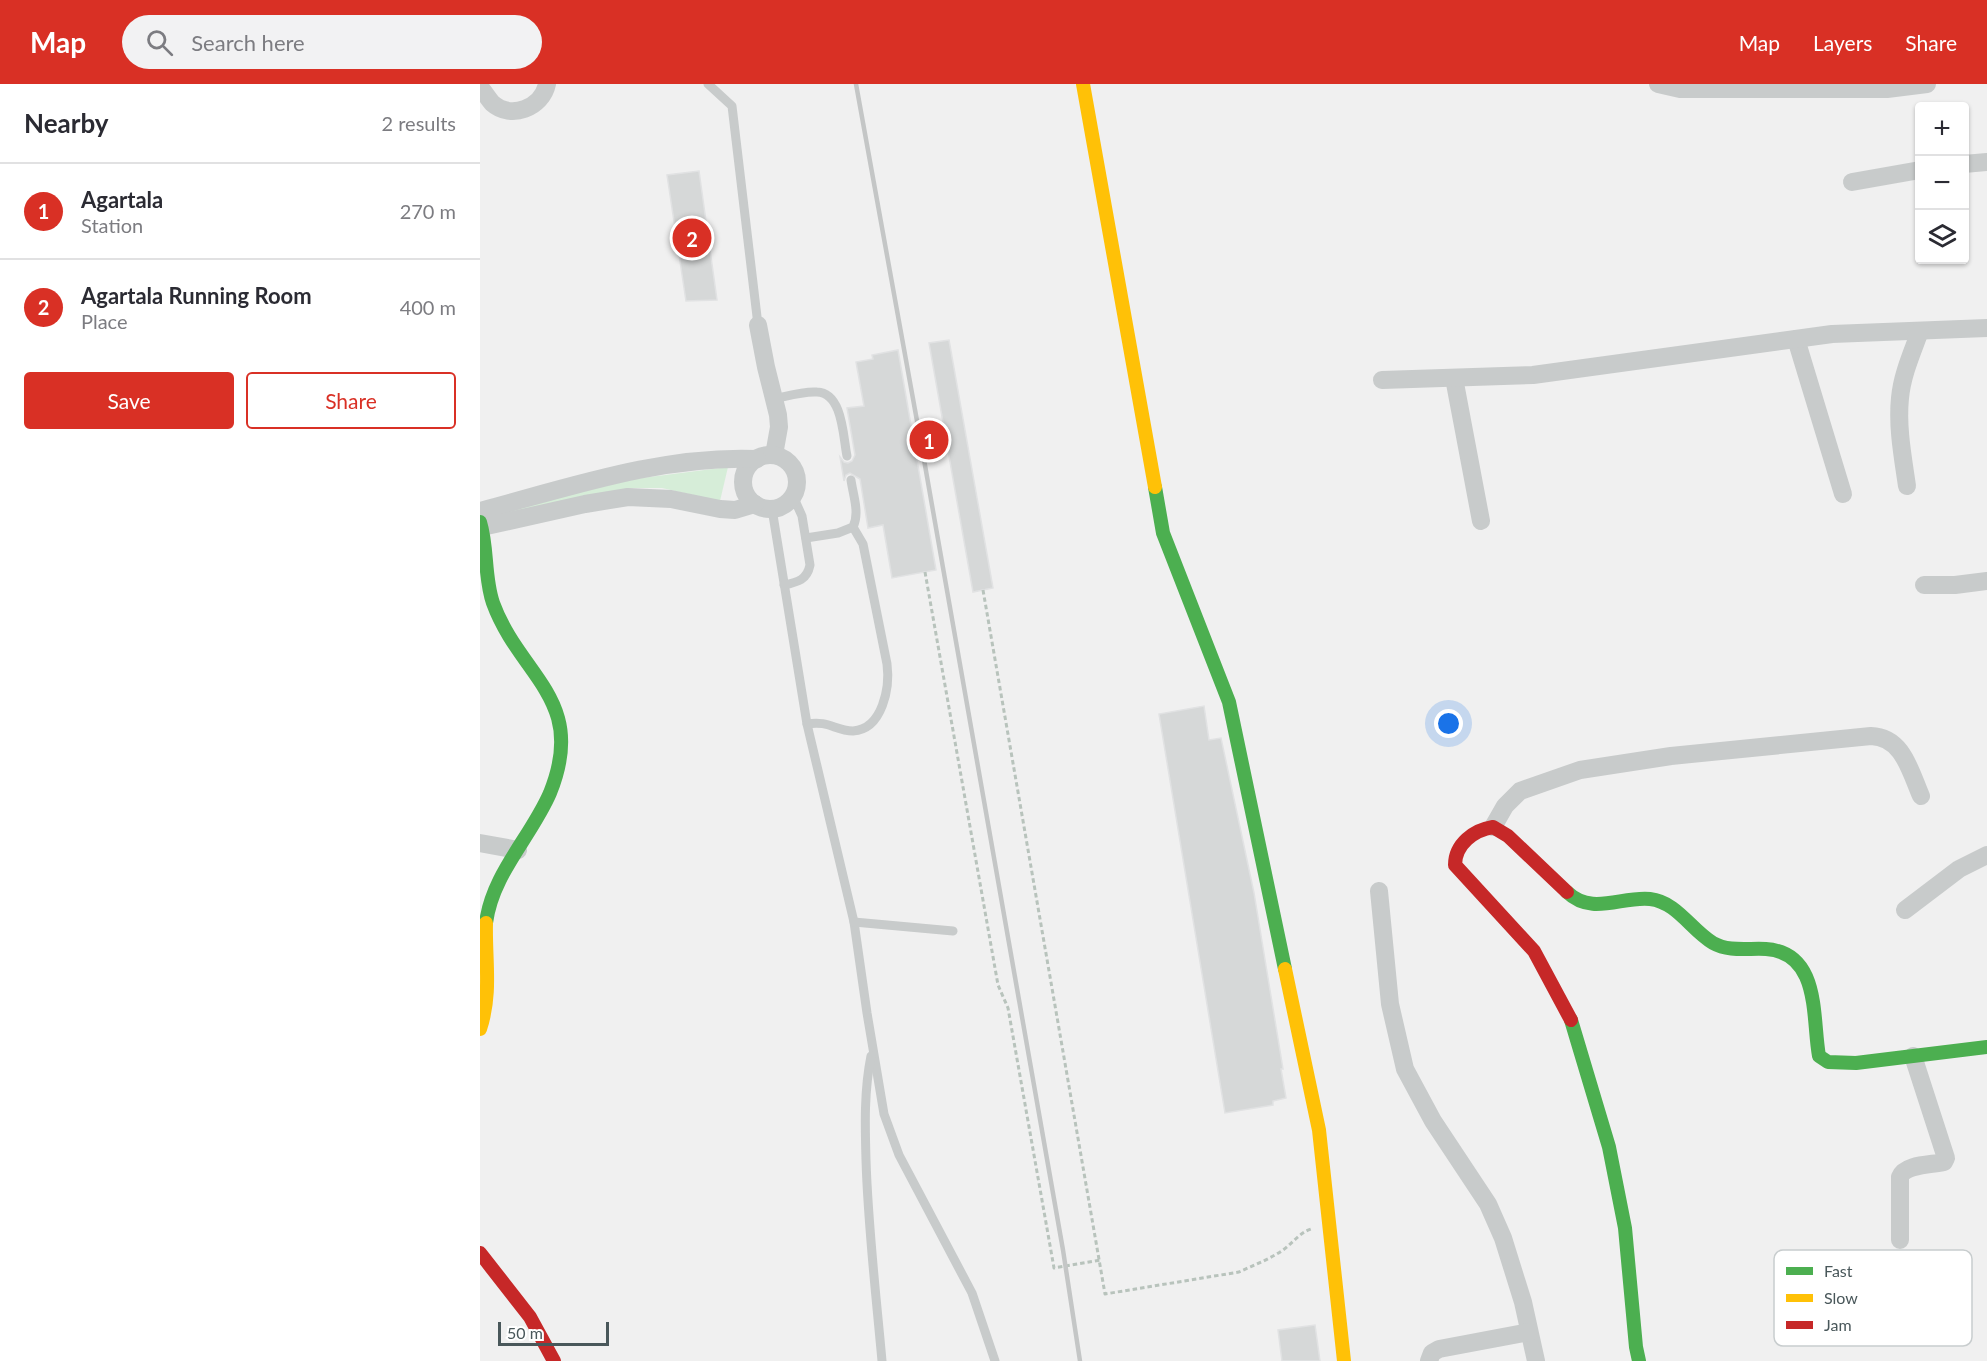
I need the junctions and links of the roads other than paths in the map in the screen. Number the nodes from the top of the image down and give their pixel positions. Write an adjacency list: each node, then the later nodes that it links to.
1 (547, 84): 6 (street)
2 (708, 84): 11 (lane)
3 (1083, 84): 53 (street)
4 (1658, 84): 5 (street)
5 (1927, 84)
6 (480, 87)
7 (1987, 162): 8 (street)
8 (1969, 164)
9 (1915, 171): 10 (street)
10 (1852, 182)
11 (758, 325): 17 (street)
12 (1987, 328): 13 (street)
13 (1920, 331): 14 (street); 21 (street)
14 (1796, 339): 15 (street); 22 (street)
15 (1454, 378): 16 (street); 25 (street)
16 (1382, 380)
17 (774, 399): 18 (lane); 19 (street)
18 (846, 456)
19 (765, 457): 23 (street); 24 (street); 27 (street)
20 (851, 480): 26 (lane)
21 (1907, 486)
22 (1842, 494)
23 (793, 496): 24 (street); 28 (lane)
24 (763, 507): 27 (street); 30 (lane)
25 (1481, 521)
26 (853, 527): 28 (lane); 32 (lane)
27 (481, 528): 36 (street)
28 (806, 538): 30 (lane)
29 (1987, 581): 31 (street)
30 (784, 585): 32 (lane)
31 (1924, 585)
32 (807, 724): 40 (lane)
33 (1921, 796): 34 (street)
34 (1493, 827): 46 (street); 56 (street)
35 (480, 843): 36 (street)
36 (518, 850): 42 (street)
37 (1987, 855): 39 (street)
38 (1379, 891): 49 (street)
39 (1905, 910)
40 (854, 922): 41 (lane); 45 (lane)
41 (953, 931)
42 (484, 997): 43 (street)
43 (480, 1029)
44 (1987, 1047): 46 (street)
45 (873, 1049): 51 (lane); 52 (lane)
46 (1913, 1056): 47 (street)
47 (1900, 1240)
48 (480, 1253): 50 (street)
49 (1529, 1332): 54 (street); 55 (street)
50 (554, 1361)
51 (882, 1361)
52 (995, 1361)
53 (1344, 1361)
54 (1429, 1361)
55 (1536, 1361)
56 (1639, 1361)

